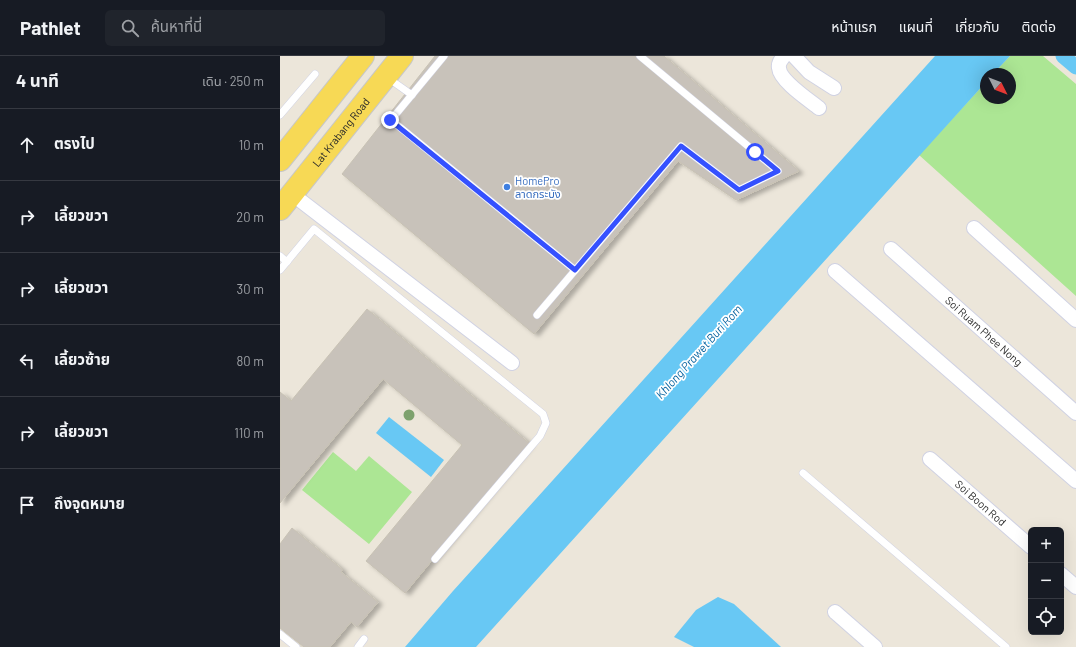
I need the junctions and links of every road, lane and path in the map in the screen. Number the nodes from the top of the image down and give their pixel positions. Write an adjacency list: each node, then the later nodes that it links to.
1 (402, 56): 8 (main road, Lat Krabang Road)
2 (640, 56): 20 (lane)
3 (784, 56): 11 (street)
4 (794, 56): 9 (street)
5 (359, 57): 13 (main road)
6 (441, 57): 10 (lane)
7 (315, 74): 12 (lane)
8 (386, 76): 10 (lane); 14 (main road, Lat Krabang Road)
9 (834, 88)
10 (412, 95): 20 (lane)
11 (819, 108)
12 (280, 115)
13 (280, 160)
14 (286, 202): 24 (street)
15 (974, 228): 23 (street)
16 (891, 249): 25 (street, Soi Ruam Phee Nong)
17 (280, 256): 18 (lane)
18 (287, 262): 19 (lane); 30 (lane)
19 (280, 270)
20 (575, 270): 22 (lane)
21 (835, 271): 28 (street)
22 (537, 315)
23 (1076, 320)
24 (512, 363)
25 (1076, 412)
26 (930, 459): 29 (street, Soi Boon Rod)
27 (803, 473): 39 (lane)
28 (1076, 481)
29 (1028, 544)
30 (435, 559)
31 (1064, 577): 32 (street)
32 (1076, 587)
33 (834, 612): 38 (street)
34 (280, 634): 36 (lane)
35 (364, 639): 37 (lane)
36 (296, 647)
37 (358, 647)
38 (875, 647)
39 (1006, 647)

